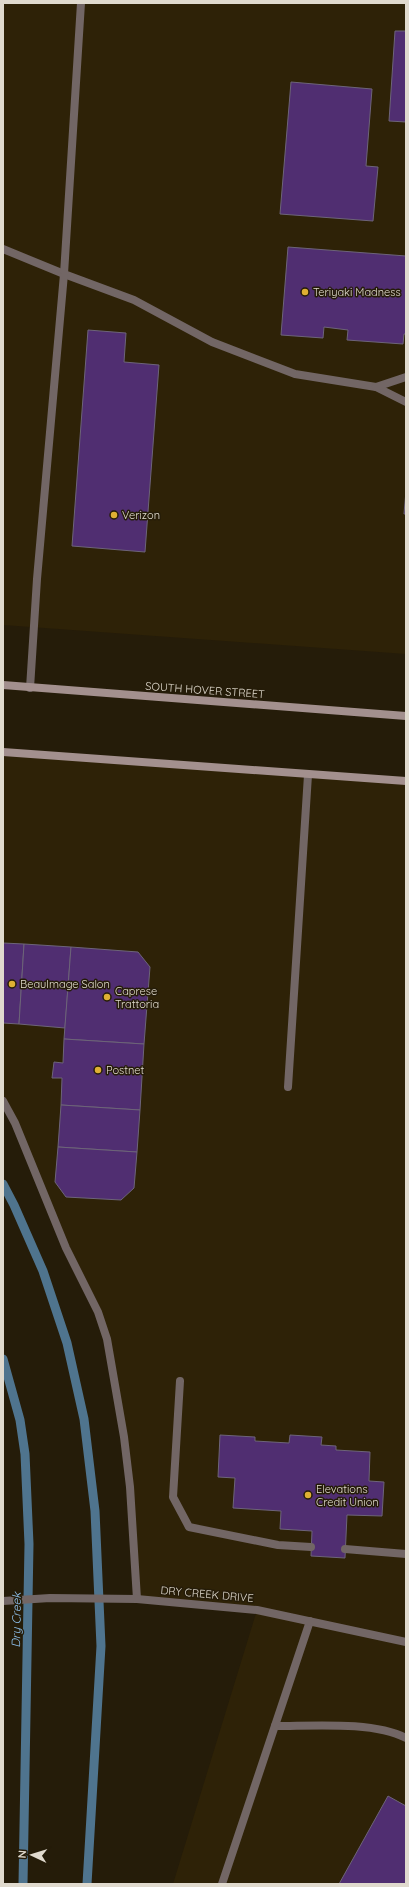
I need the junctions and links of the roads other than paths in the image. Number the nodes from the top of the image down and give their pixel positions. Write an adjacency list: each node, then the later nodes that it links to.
1 (81, 3): 3 (street)
2 (3, 248): 3 (street)
3 (64, 274): 5 (street); 8 (street)
4 (406, 377): 5 (street)
5 (376, 387): 6 (street)
6 (406, 402)
7 (3, 685): 8 (main road, SOUTH HOVER STREET)
8 (30, 688): 9 (main road, SOUTH HOVER STREET)
9 (406, 716)
10 (3, 752): 11 (main road)
11 (308, 775): 12 (main road); 13 (street)
12 (406, 781)
13 (288, 1087)
14 (3, 1101): 19 (street)
15 (180, 1381): 16 (street)
16 (311, 1547)
17 (345, 1549): 18 (street)
18 (406, 1554)
19 (137, 1599): 20 (street, DRY CREEK DRIVE); 21 (street, DRY CREEK DRIVE)
20 (3, 1601)
21 (310, 1620): 22 (street, DRY CREEK DRIVE); 23 (street)
22 (406, 1642)
23 (275, 1726): 24 (street); 25 (street)
24 (406, 1738)
25 (222, 1884)

